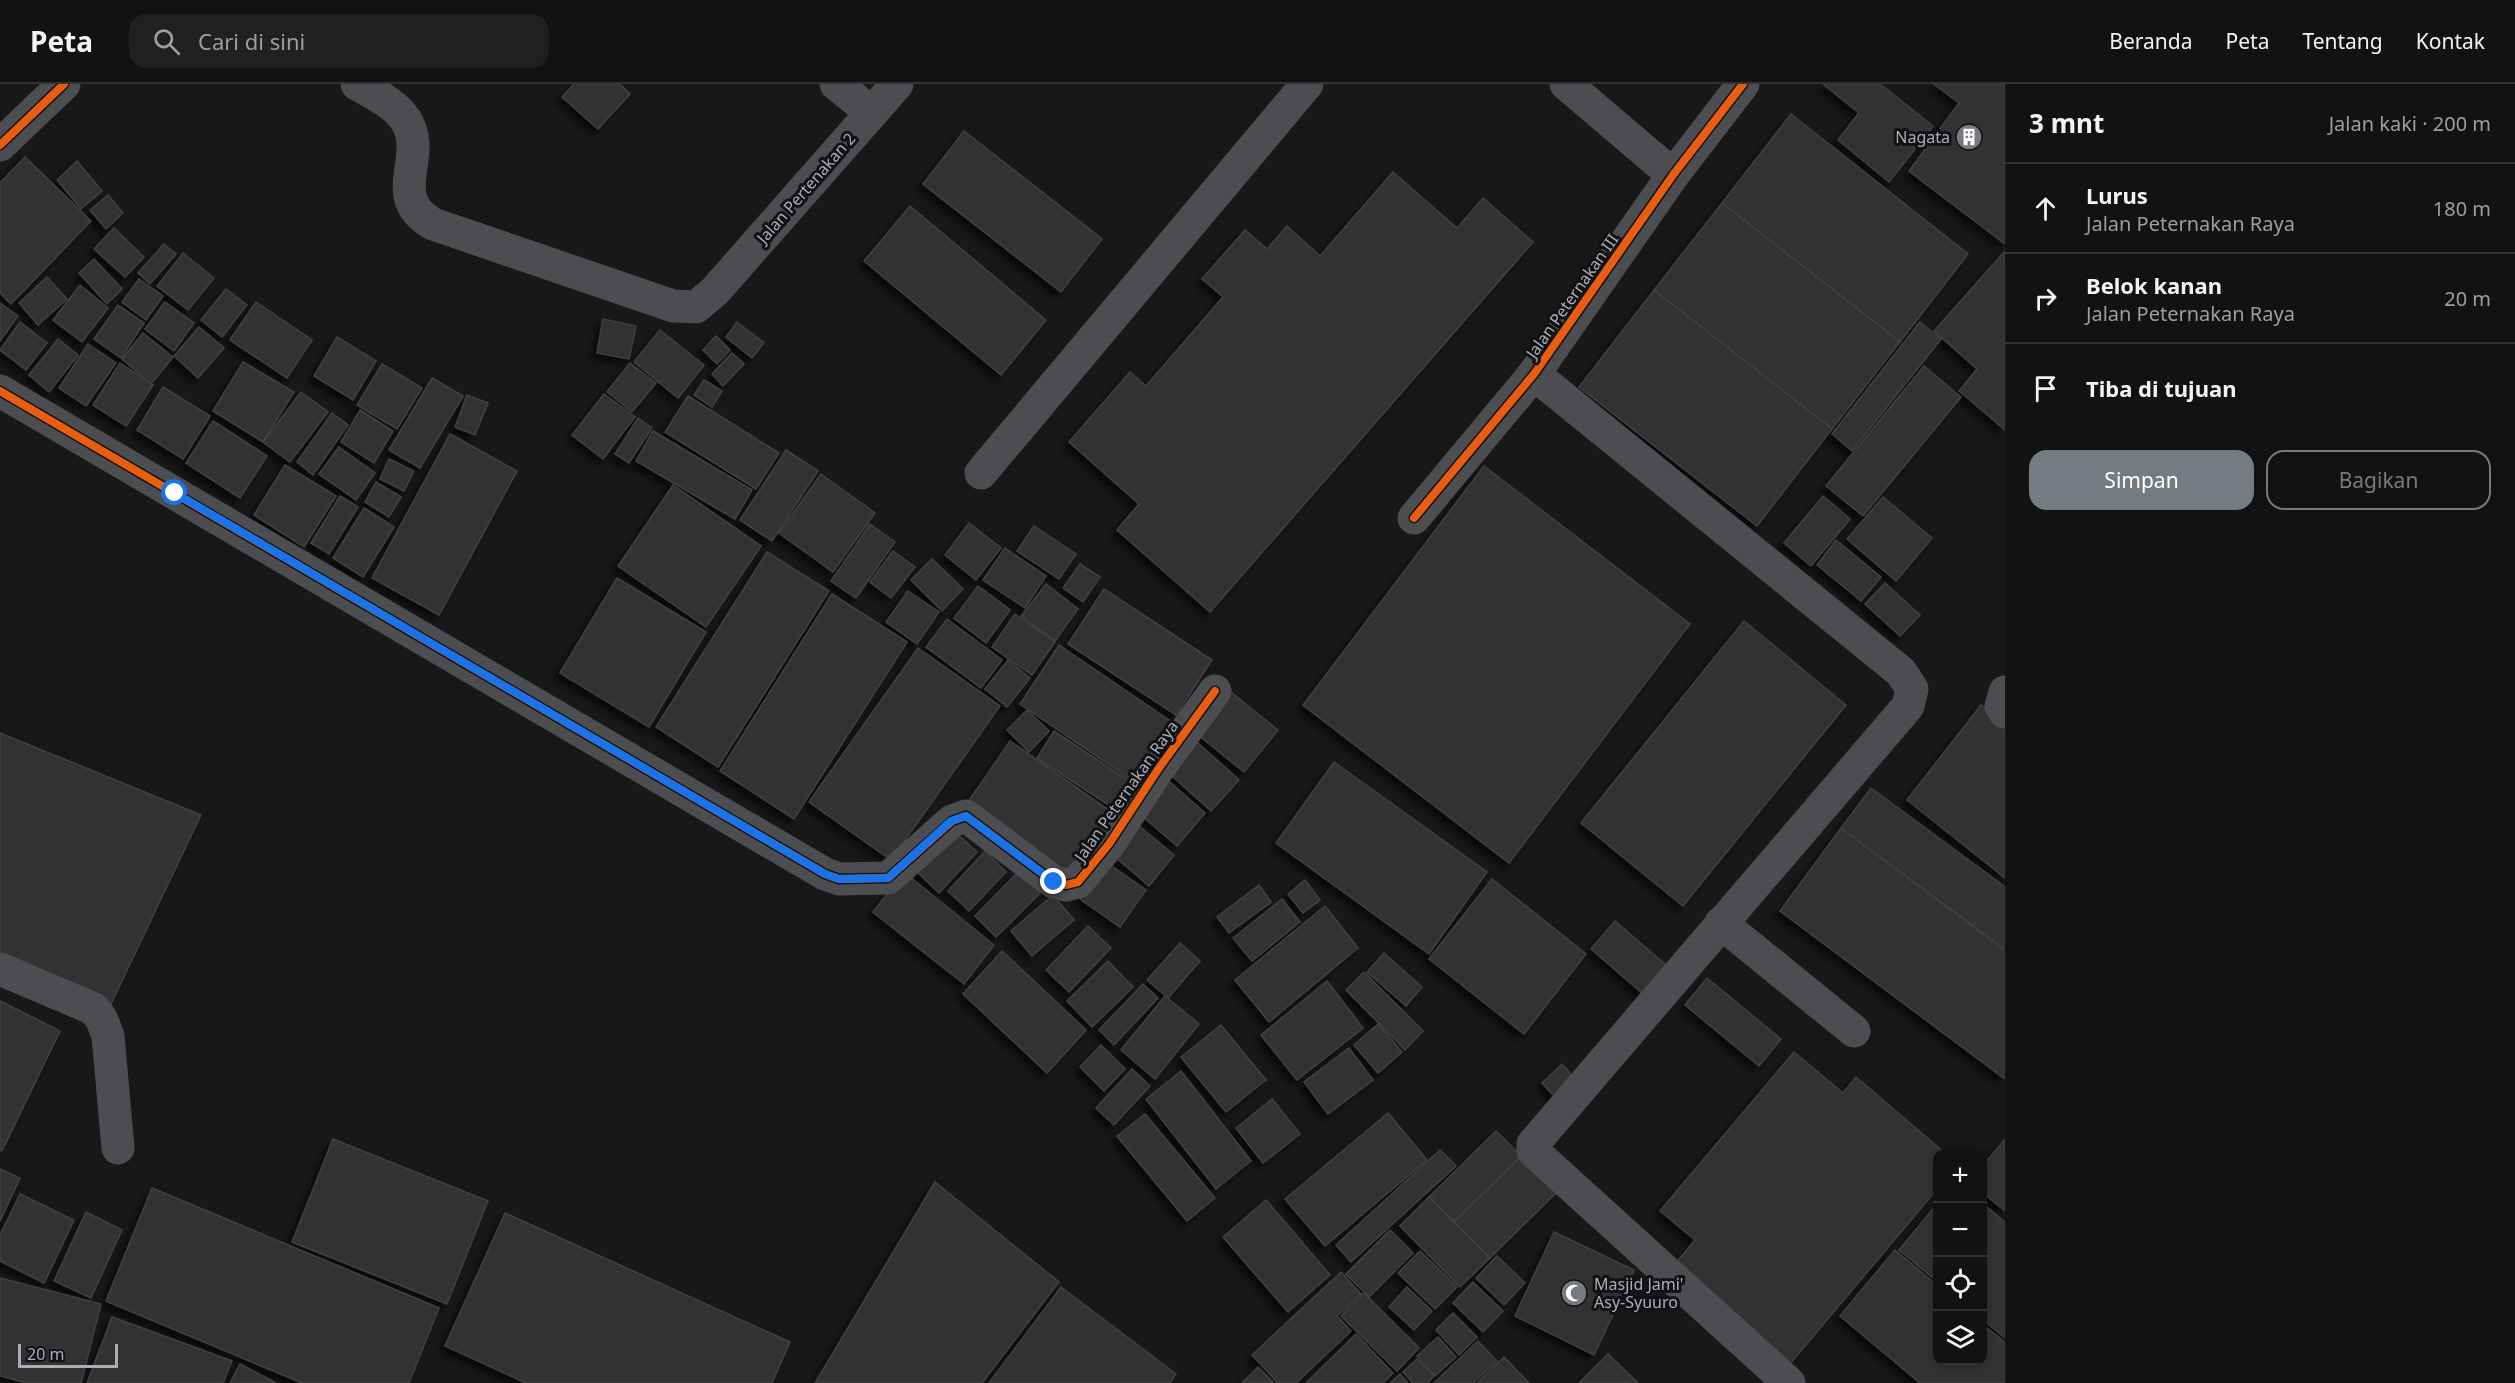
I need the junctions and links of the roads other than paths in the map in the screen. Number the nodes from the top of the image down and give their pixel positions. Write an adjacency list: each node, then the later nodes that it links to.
1 (64, 84): 9 (street)
2 (357, 84): 8 (street, Jalan Pertenakan 2)
3 (836, 84): 8 (street)
4 (897, 84): 8 (street, Jalan Pertenakan 2)
5 (1307, 84): 13 (street)
6 (1566, 84): 10 (street)
7 (1743, 84): 10 (street, Jalan Peternakan III)
8 (872, 113)
9 (0, 145)
10 (1673, 175): 11 (street, Jalan Peternakan III)
11 (1534, 374): 14 (street, Jalan Peternakan III); 18 (street)
12 (0, 391): 15 (street, Jalan Peternakan Raya)
13 (981, 473)
14 (1414, 518)
15 (1215, 691)
16 (2005, 692): 17 (street)
17 (2005, 712)
18 (1721, 923): 20 (street); 22 (street)
19 (0, 969): 21 (street)
20 (1854, 1031)
21 (118, 1148)
22 (1789, 1383)

